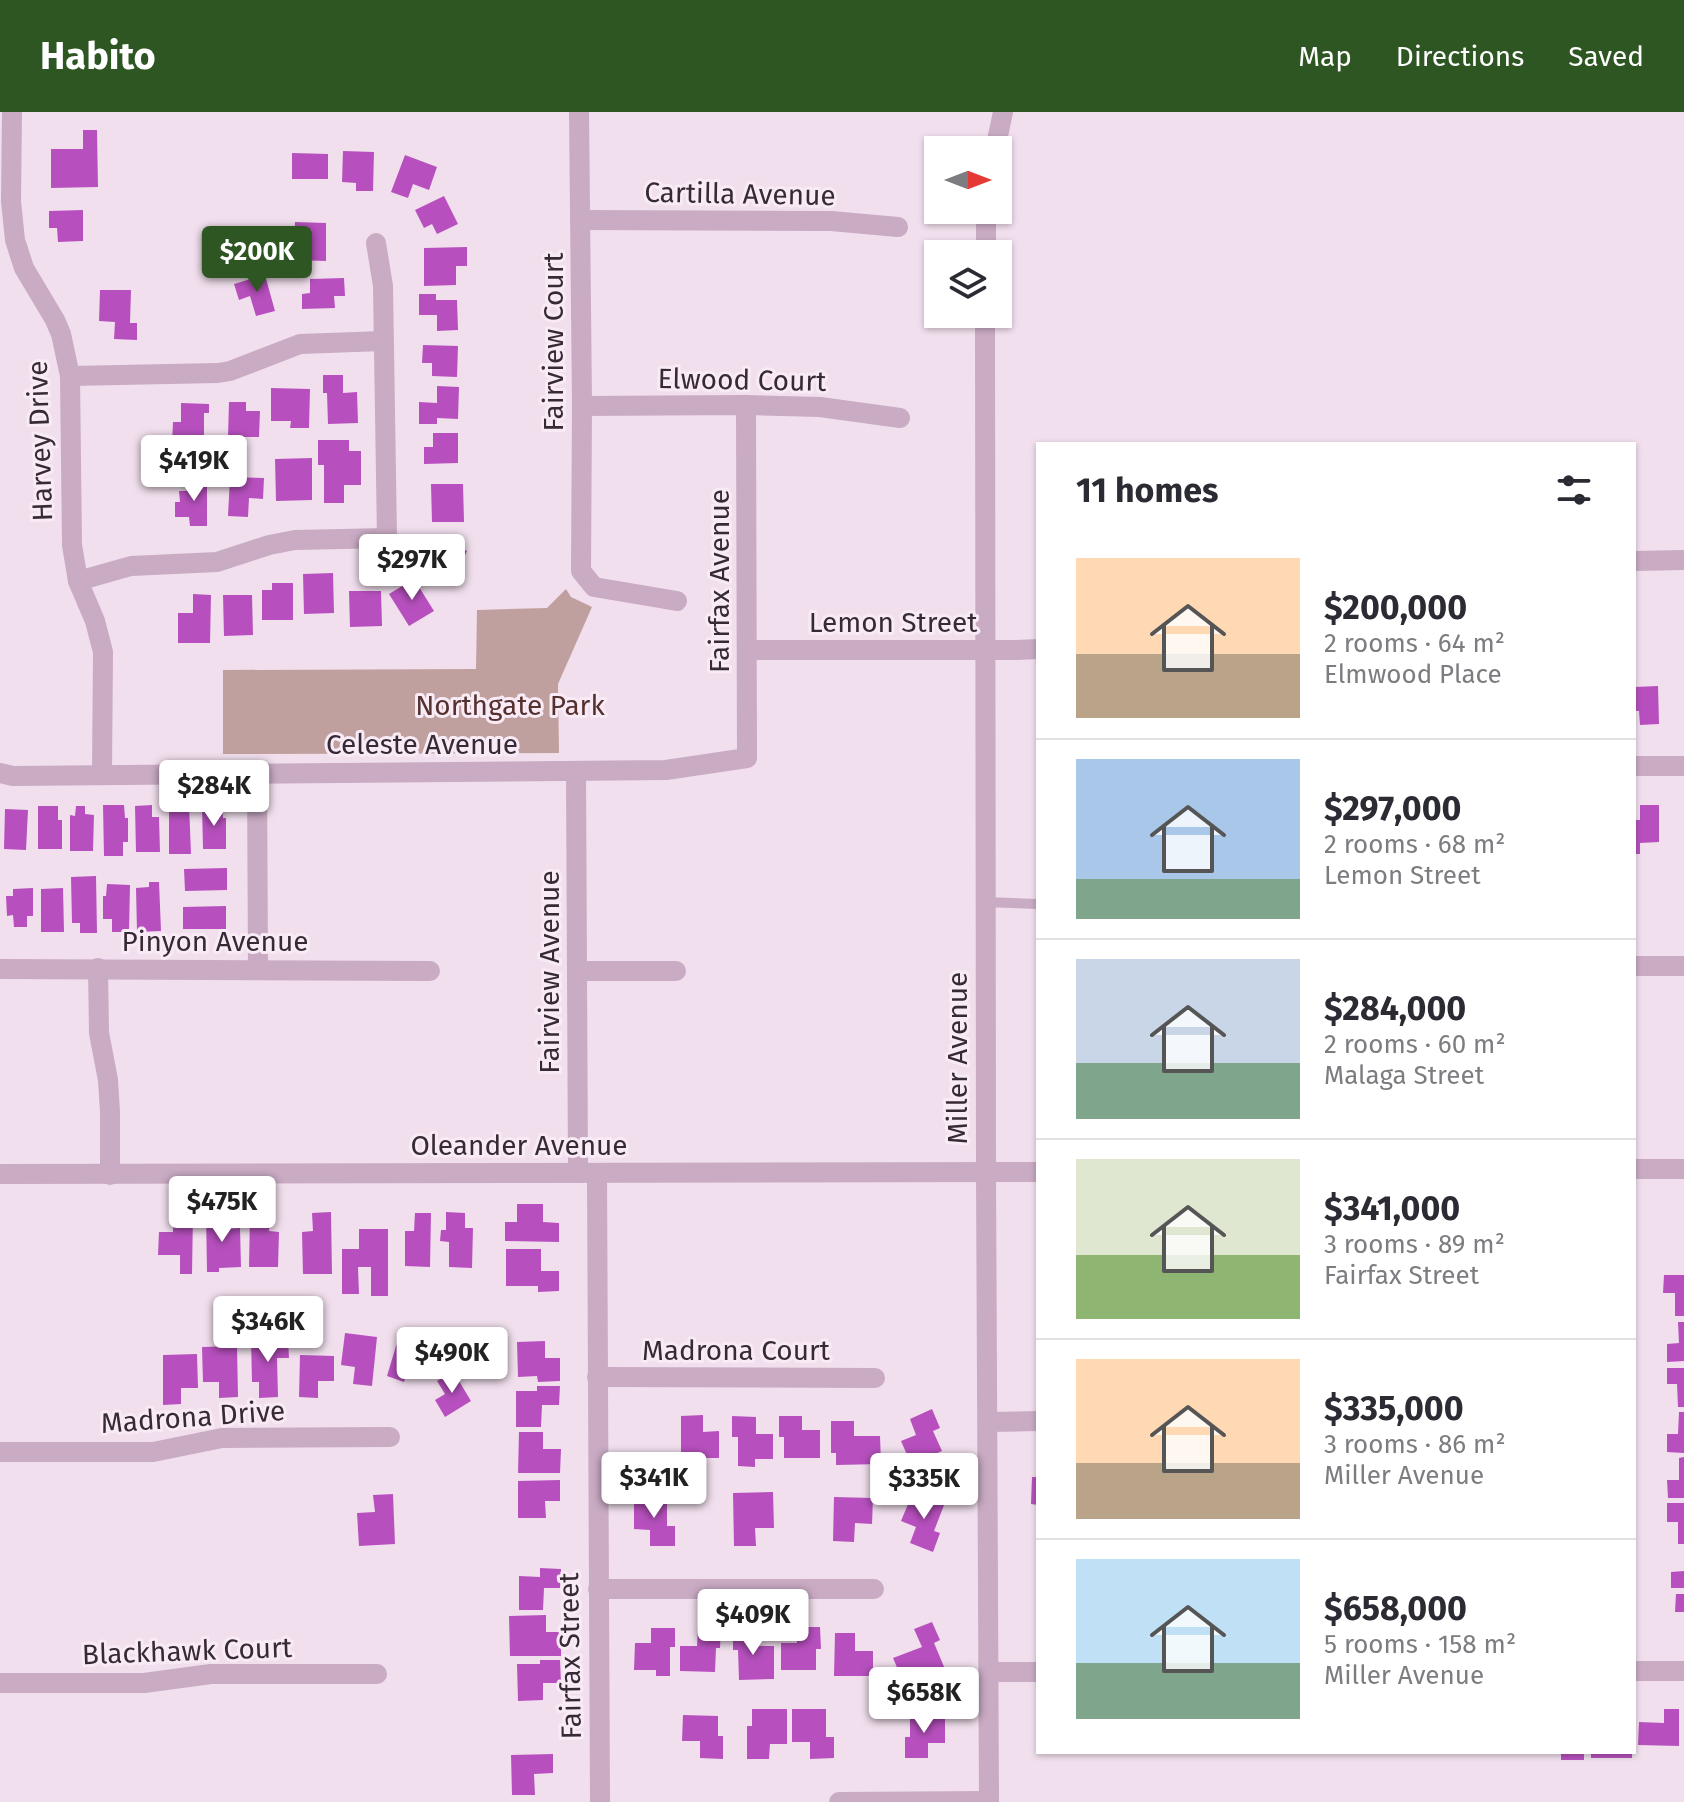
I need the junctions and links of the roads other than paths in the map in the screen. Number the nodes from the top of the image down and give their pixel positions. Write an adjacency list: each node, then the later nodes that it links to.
1 (12, 112): 10 (street, Harvey Drive)
2 (579, 112): 5 (street, Fairview Court)
3 (1003, 112): 4 (street)
4 (998, 136)
5 (580, 220): 6 (street, Cartilla Avenue); 12 (street, Fairview Court)
6 (898, 227)
7 (376, 243): 9 (street)
8 (985, 328): 20 (street, Miller Avenue)
9 (383, 341): 10 (street); 16 (street)
10 (70, 376): 16 (street, Harvey Drive)
11 (746, 405): 12 (street, Elwood Court); 13 (street, Elwood Court); 19 (street, Fairfax Avenue)
12 (582, 406): 17 (street, Fairview Court)
13 (900, 418)
14 (1684, 560): 15 (street)
15 (1636, 561)
16 (78, 581): 27 (street, Harvey Drive)
17 (677, 601)
18 (1036, 649): 20 (street, Lemon Street)
19 (748, 650): 20 (street, Lemon Street); 21 (street, Fairfax Avenue)
20 (984, 650): 28 (street, Miller Avenue)
21 (747, 758): 24 (street, Celeste Avenue)
22 (1636, 766): 23 (street)
23 (1684, 766)
24 (576, 771): 26 (street, Celeste Avenue); 36 (street, Fairview Avenue)
25 (0, 773): 27 (street, Celeste Avenue)
26 (257, 773): 27 (street, Celeste Avenue); 34 (street)
27 (102, 774)
28 (985, 902): 29 (lane); 40 (street, Miller Avenue)
29 (1036, 904)
30 (1636, 966): 31 (street)
31 (1684, 966)
32 (98, 968): 33 (street, Pinyon Avenue); 34 (street, Pinyon Avenue); 44 (street)
33 (0, 969)
34 (258, 969): 35 (street, Pinyon Avenue)
35 (430, 971)
36 (577, 971): 37 (street); 42 (street, Fairview Avenue)
37 (676, 971)
38 (1636, 1169): 39 (street)
39 (1684, 1169)
40 (986, 1172): 41 (street, Oleander Avenue); 42 (street, Oleander Avenue); 48 (street, Miller Avenue)
41 (1036, 1172)
42 (588, 1173): 44 (street, Oleander Avenue); 45 (street, Fairfax Street)
43 (0, 1174): 44 (street, Oleander Avenue)
44 (110, 1175)
45 (597, 1377): 46 (street, Madrona Court); 51 (street, Fairfax Street)
46 (875, 1378)
47 (1036, 1421): 48 (street)
48 (988, 1422): 55 (street, Miller Avenue)
49 (390, 1437): 50 (street, Madrona Drive)
50 (0, 1452)
51 (598, 1589): 52 (street); 59 (street, Fairfax Street)
52 (874, 1589)
53 (1636, 1671): 54 (street)
54 (1684, 1671)
55 (989, 1672): 56 (street); 61 (street, Miller Avenue)
56 (1036, 1672)
57 (377, 1674): 58 (street, Blackhawk Court)
58 (0, 1683)
59 (600, 1802)
60 (839, 1802): 61 (street)
61 (989, 1802)

